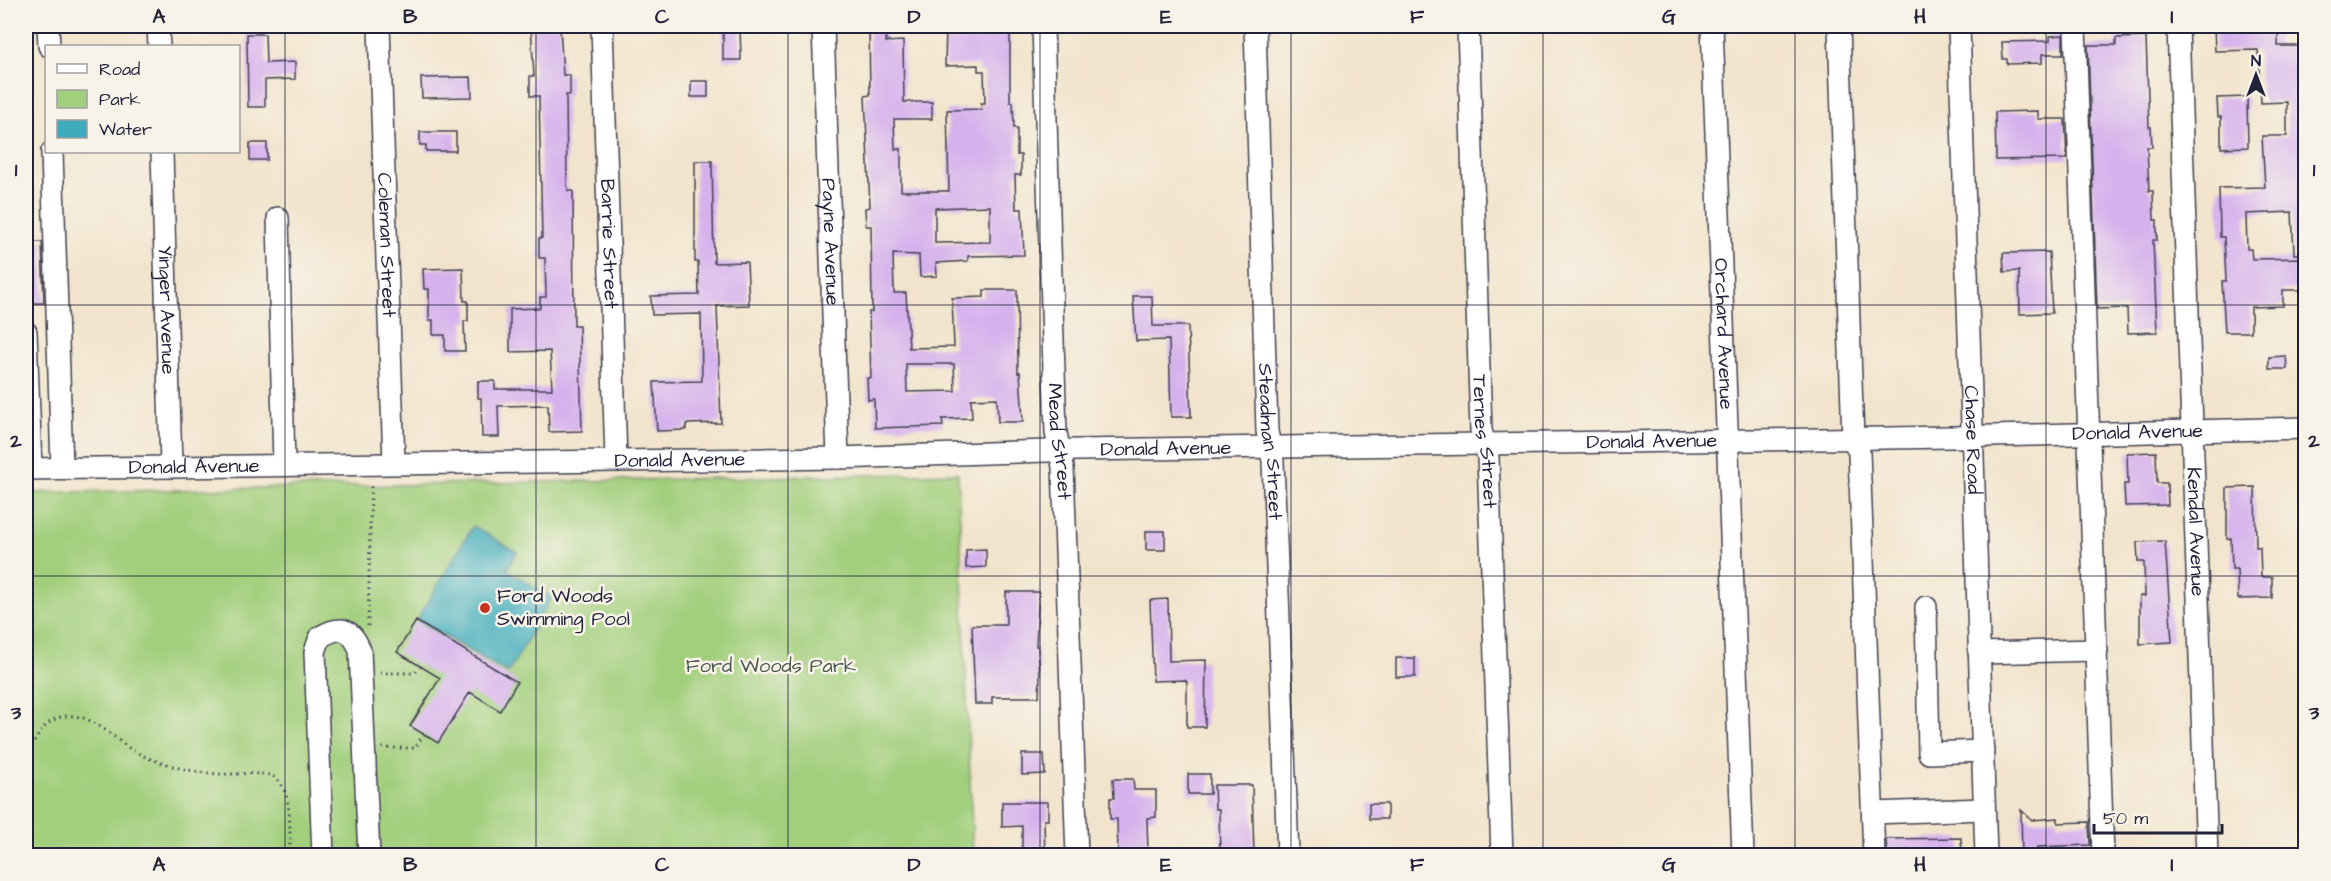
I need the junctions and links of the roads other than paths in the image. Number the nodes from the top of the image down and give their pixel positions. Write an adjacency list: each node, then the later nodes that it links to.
1 (48, 26): 14 (street)
2 (158, 26): 15 (street)
3 (379, 26): 31 (street, Coleman Street)
4 (602, 26): 30 (street, Barrie Street)
5 (824, 26): 29 (street, Payne Avenue)
6 (1043, 26): 28 (street, Mead Street)
7 (1255, 26): 27 (street, Steadman Street)
8 (1468, 26): 26 (street, Ternes Street)
9 (1712, 26): 25 (street, Orchard Avenue)
10 (1839, 26): 24 (street)
11 (1959, 26): 23 (street, Chase Road)
12 (2075, 26): 22 (street)
13 (2178, 26): 21 (street, Kendal Avenue)
14 (48, 45)
15 (159, 45)
16 (52, 153): 34 (street)
17 (162, 153): 33 (street, Yinger Avenue)
18 (278, 218): 32 (street)
19 (26, 332): 35 (street)
20 (2306, 428): 21 (street, Donald Avenue)
21 (2192, 431): 22 (street, Donald Avenue); 51 (street, Kendal Avenue)
22 (2090, 434): 23 (street, Donald Avenue); 37 (street)
23 (1972, 437): 24 (street, Donald Avenue); 38 (street, Chase Road)
24 (1853, 439): 25 (street, Donald Avenue); 41 (street)
25 (1727, 441): 26 (street, Donald Avenue); 47 (street, Orchard Avenue)
26 (1485, 445): 27 (street, Donald Avenue); 46 (street, Ternes Street)
27 (1270, 448): 28 (street, Donald Avenue); 45 (street, Steadman Street)
28 (1060, 451): 29 (street, Donald Avenue); 44 (street, Mead Street)
29 (838, 458): 30 (street, Donald Avenue)
30 (616, 460): 31 (street, Donald Avenue)
31 (394, 463): 32 (street, Donald Avenue)
32 (284, 465): 33 (street, Donald Avenue)
33 (171, 466): 34 (street, Donald Avenue)
34 (62, 468): 35 (street, Donald Avenue)
35 (28, 469)
36 (1926, 607): 39 (street)
37 (2097, 650): 38 (street); 50 (street)
38 (1979, 653): 39 (street, Chase Road)
39 (1983, 751): 40 (street, Chase Road)
40 (1984, 809): 41 (street); 49 (street, Chase Road)
41 (1872, 813): 48 (street)
42 (323, 855): 43 (street)
43 (369, 855)
44 (1077, 855)
45 (1288, 855)
46 (1502, 855)
47 (1743, 855)
48 (1874, 855)
49 (1986, 855)
50 (2103, 855)
51 (2207, 855)

